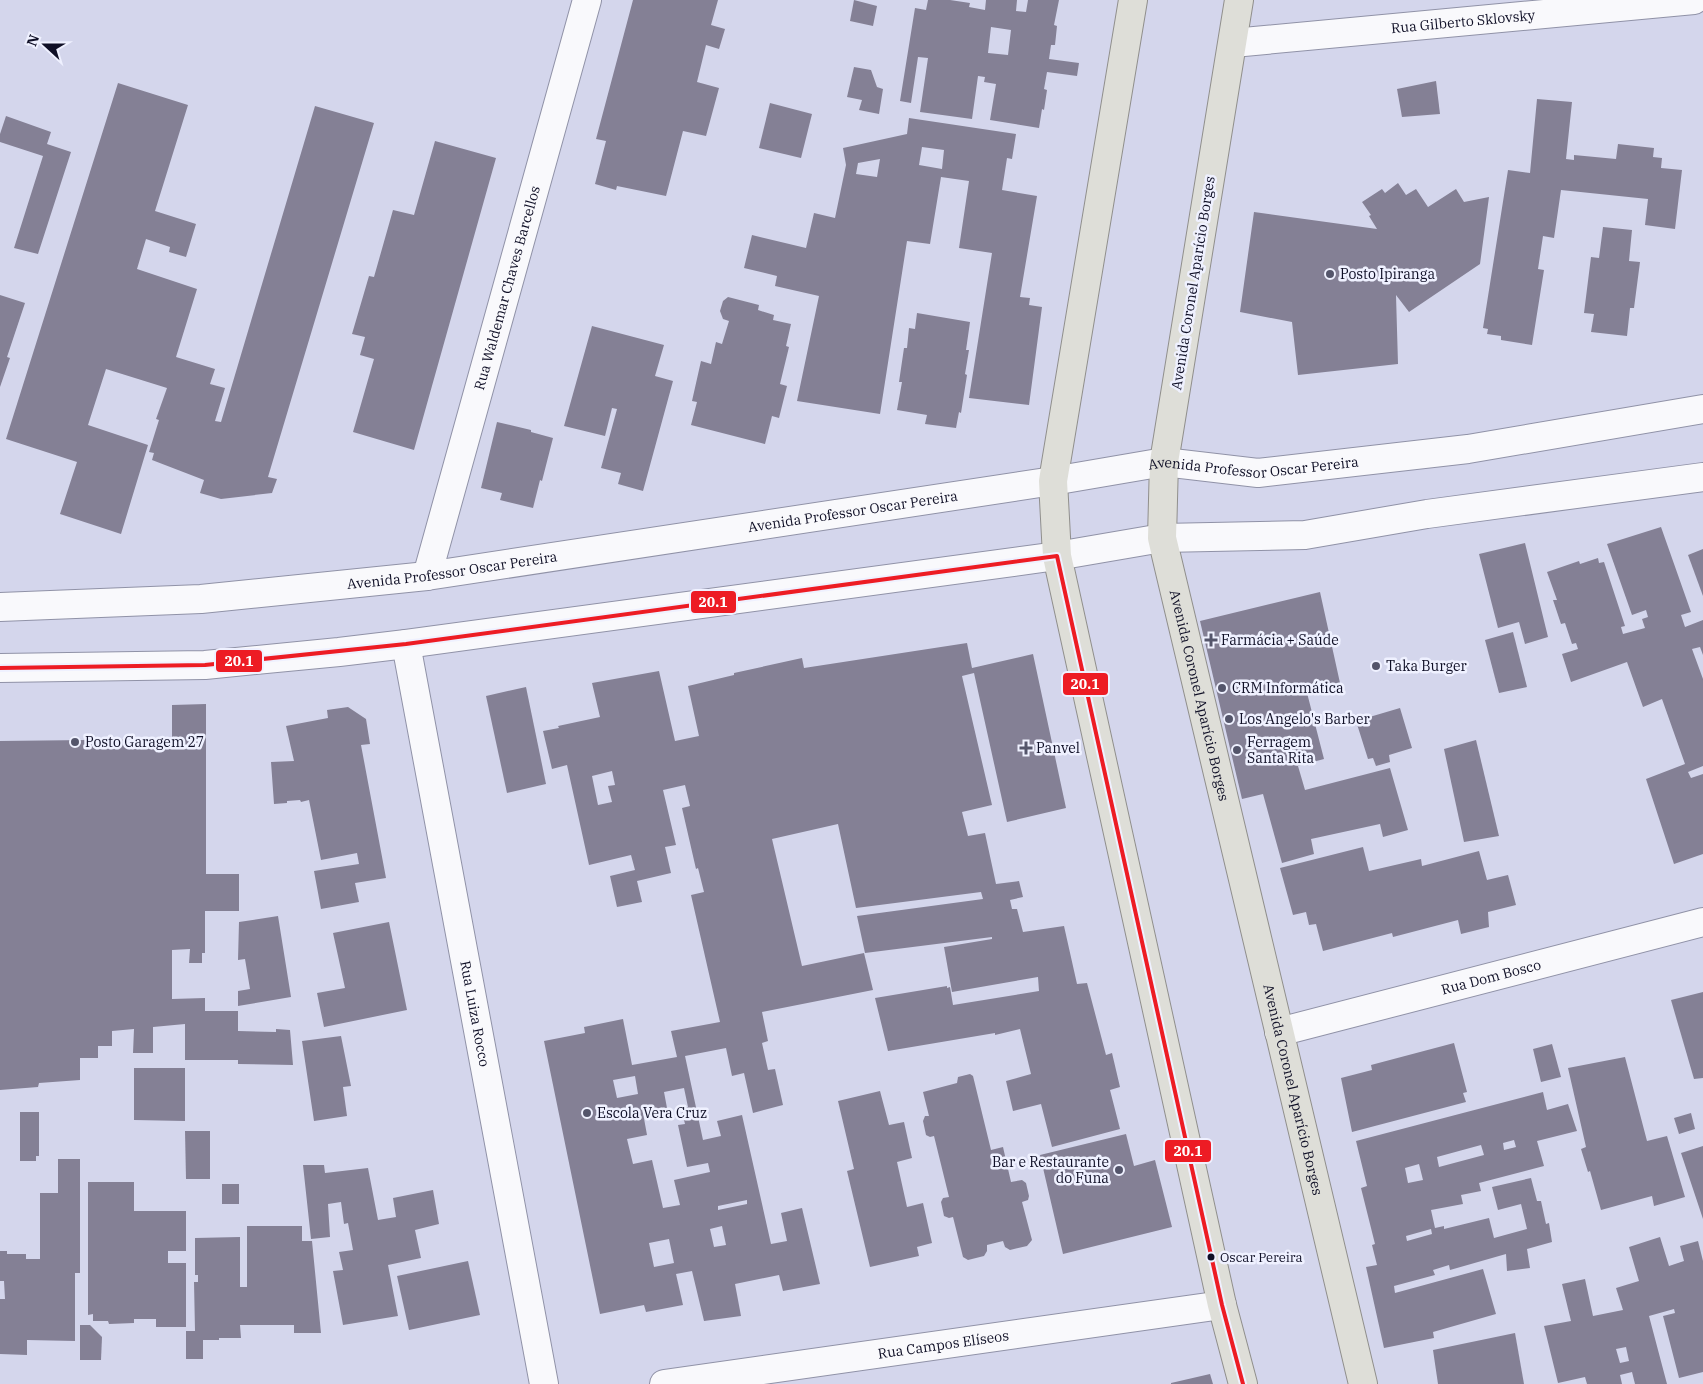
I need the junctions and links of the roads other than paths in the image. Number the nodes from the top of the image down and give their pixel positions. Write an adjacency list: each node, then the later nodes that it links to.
1 (587, 0): 12 (main road, Rua Waldemar Chaves Barcellos)
2 (1133, 0): 9 (main road)
3 (1240, 0): 5 (main road, Avenida Coronel Aparício Borges)
4 (1694, 0): 5 (main road, Rua Gilberto Sklovsky)
5 (1233, 43): 7 (main road, Avenida Coronel Aparício Borges)
6 (1703, 409): 7 (main road, Avenida Professor Oscar Pereira)
7 (1164, 462): 9 (main road, Avenida Professor Oscar Pereira); 10 (main road, Avenida Coronel Aparício Borges)
8 (1703, 477): 10 (main road)
9 (1053, 481): 11 (main road); 12 (main road, Avenida Professor Oscar Pereira)
10 (1162, 538): 11 (main road); 17 (main road, Avenida Coronel Aparício Borges)
11 (1057, 556): 14 (main road); 18 (main road)
12 (428, 576): 13 (main road, Avenida Professor Oscar Pereira)
13 (0, 607)
14 (406, 644): 15 (main road); 19 (main road, Rua Luiza Rocco)
15 (0, 668)
16 (1703, 922): 17 (main road, Rua Dom Bosco)
17 (1279, 1032): 22 (main road, Avenida Coronel Aparício Borges)
18 (1222, 1305): 20 (main road, Rua Campos Elíseos); 21 (main road)
19 (544, 1384)
20 (664, 1384)
21 (1243, 1384)
22 (1362, 1384)

